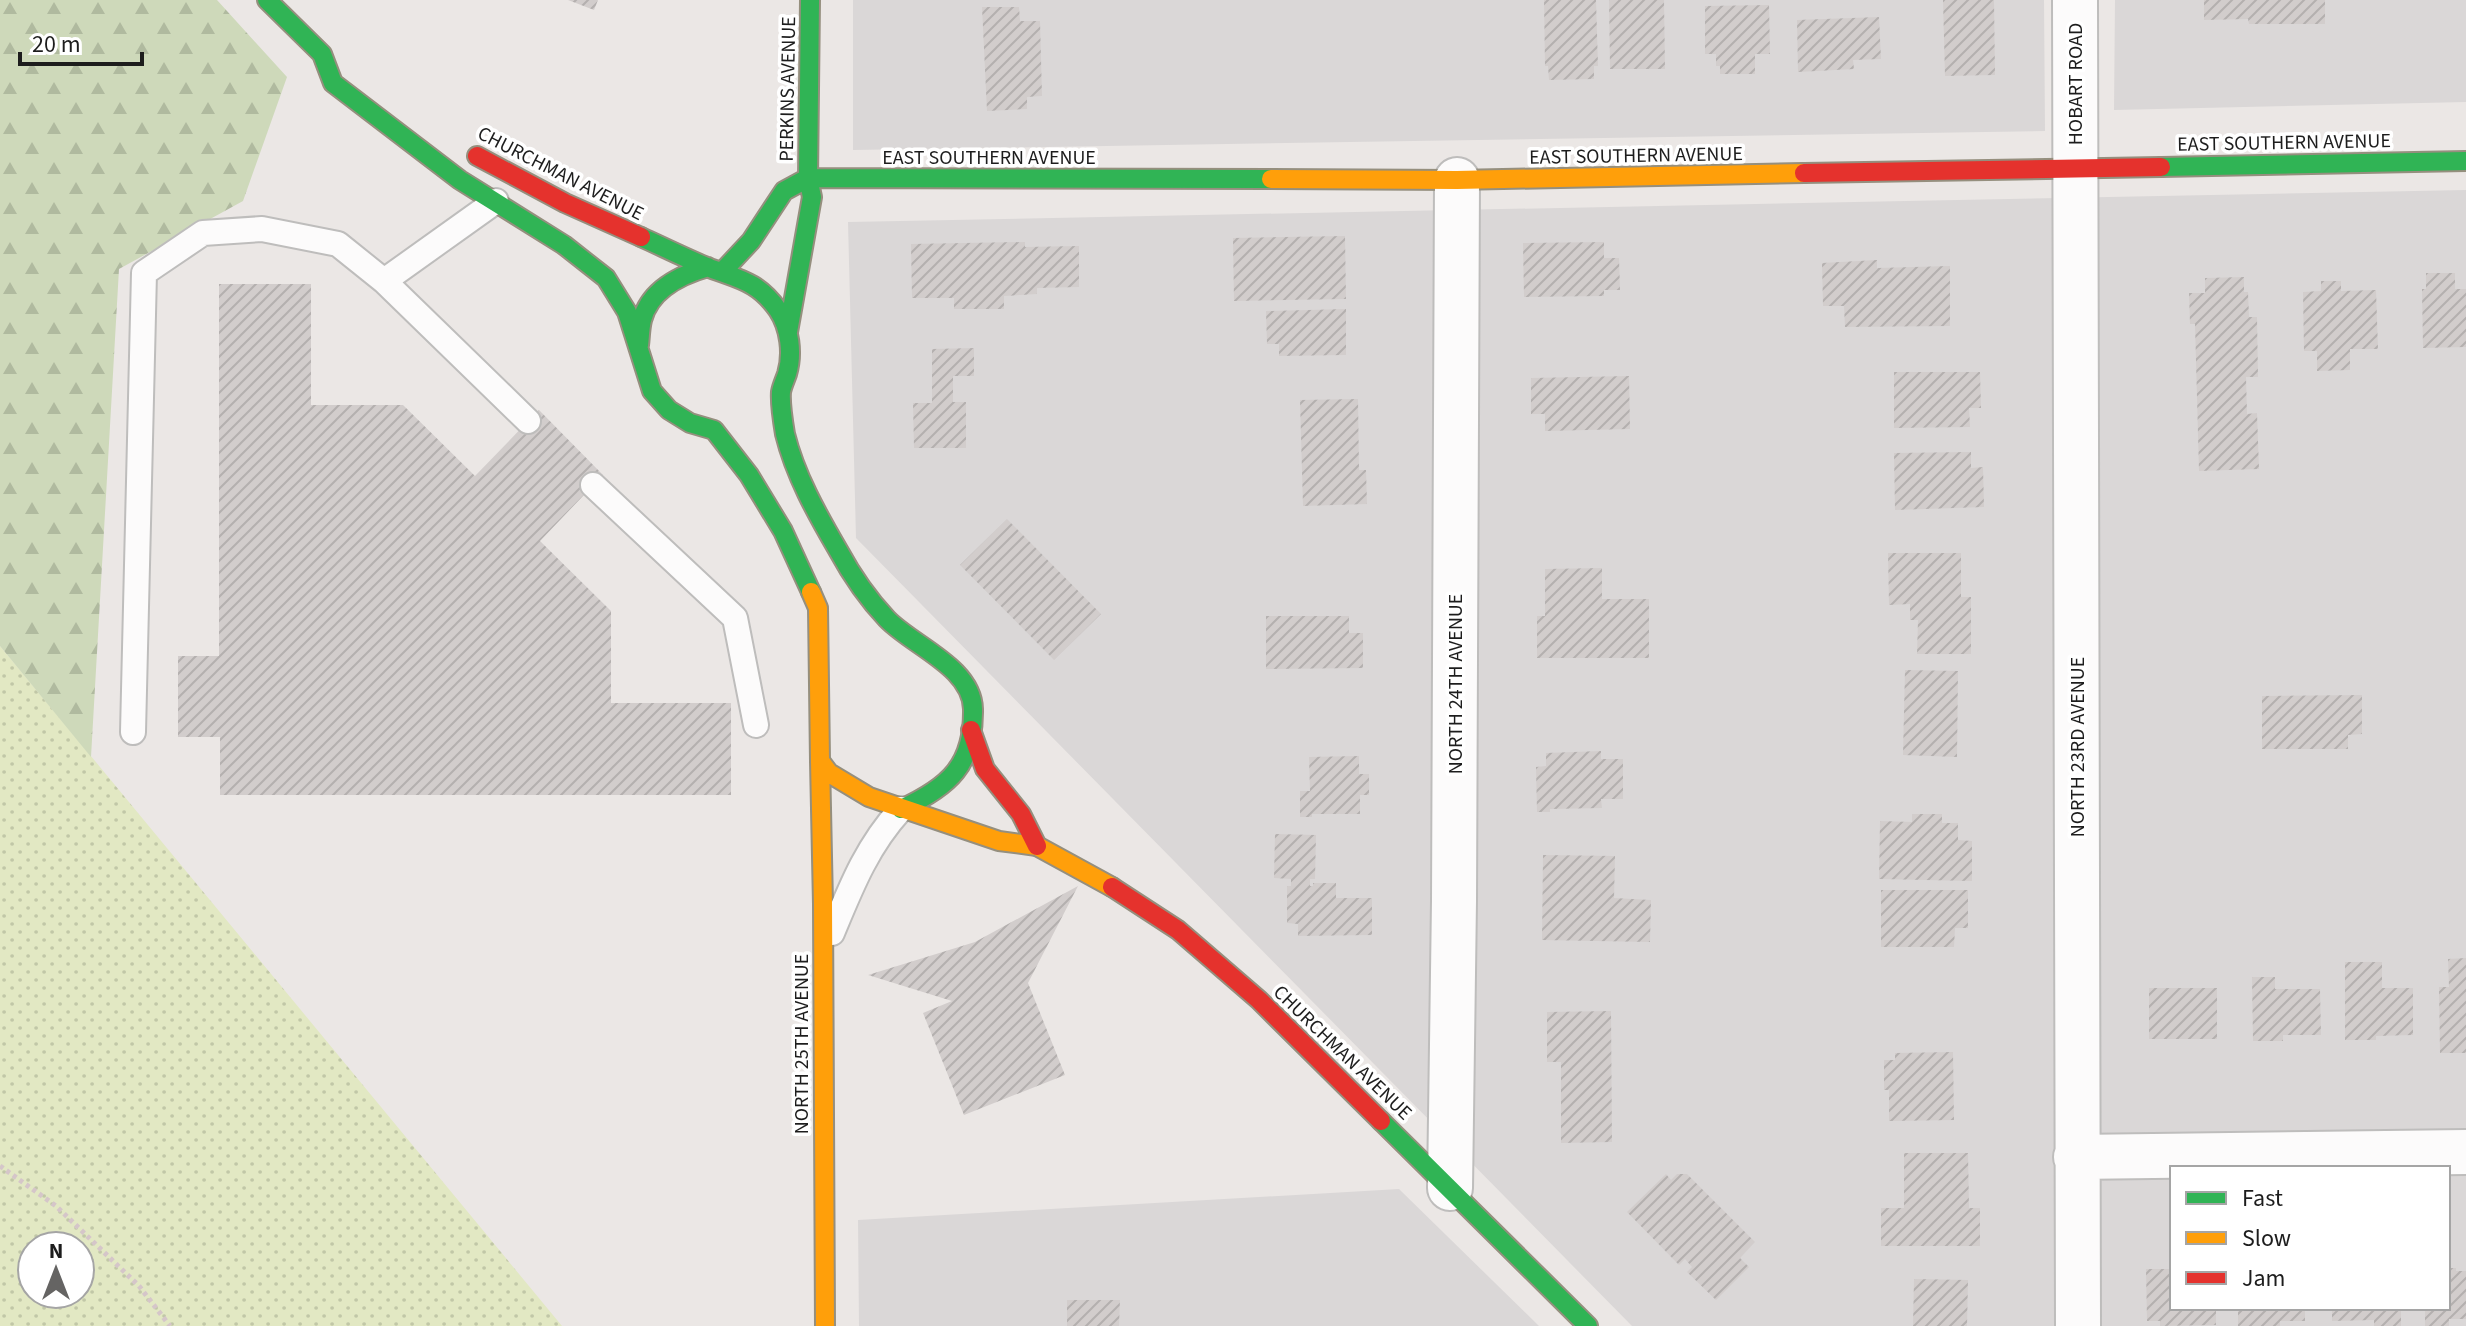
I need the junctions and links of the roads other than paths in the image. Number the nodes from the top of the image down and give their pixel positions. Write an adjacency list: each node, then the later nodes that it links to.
1 (267, 0): 4 (main road)
2 (810, 0): 9 (main road, PERKINS AVENUE)
3 (2075, 0): 8 (street, HOBART ROAD)
4 (322, 54): 5 (main road); 11 (main road)
5 (346, 62)
6 (464, 148): 12 (main road, CHURCHMAN AVENUE)
7 (2466, 161): 8 (main road, EAST SOUTHERN AVENUE)
8 (2075, 168): 10 (main road, EAST SOUTHERN AVENUE); 28 (street, NORTH 23RD AVENUE)
9 (808, 178): 10 (main road, EAST SOUTHERN AVENUE); 12 (main road, PERKINS AVENUE); 14 (main road, PERKINS AVENUE)
10 (1457, 180): 29 (street, NORTH 24TH AVENUE)
11 (496, 201): 13 (lane); 15 (main road)
12 (716, 269): 14 (main road, CHURCHMAN AVENUE); 15 (main road)
13 (384, 281): 18 (lane); 22 (lane)
14 (788, 332): 16 (main road)
15 (639, 345): 23 (main road)
16 (781, 391): 17 (main road); 21 (main road)
17 (762, 409)
18 (528, 421)
19 (593, 485): 20 (lane)
20 (756, 725)
21 (971, 730): 24 (main road); 25 (main road)
22 (133, 732)
23 (820, 761): 24 (main road, CHURCHMAN AVENUE); 26 (main road, NORTH 25TH AVENUE)
24 (901, 809): 25 (main road, CHURCHMAN AVENUE); 26 (lane)
25 (1037, 846): 29 (main road, CHURCHMAN AVENUE)
26 (823, 953): 30 (main road, NORTH 25TH AVENUE)
27 (2466, 1152): 28 (street)
28 (2076, 1157): 32 (street, NORTH 23RD AVENUE)
29 (1450, 1188): 31 (main road, CHURCHMAN AVENUE)
30 (825, 1326)
31 (1588, 1326)
32 (2078, 1326)

